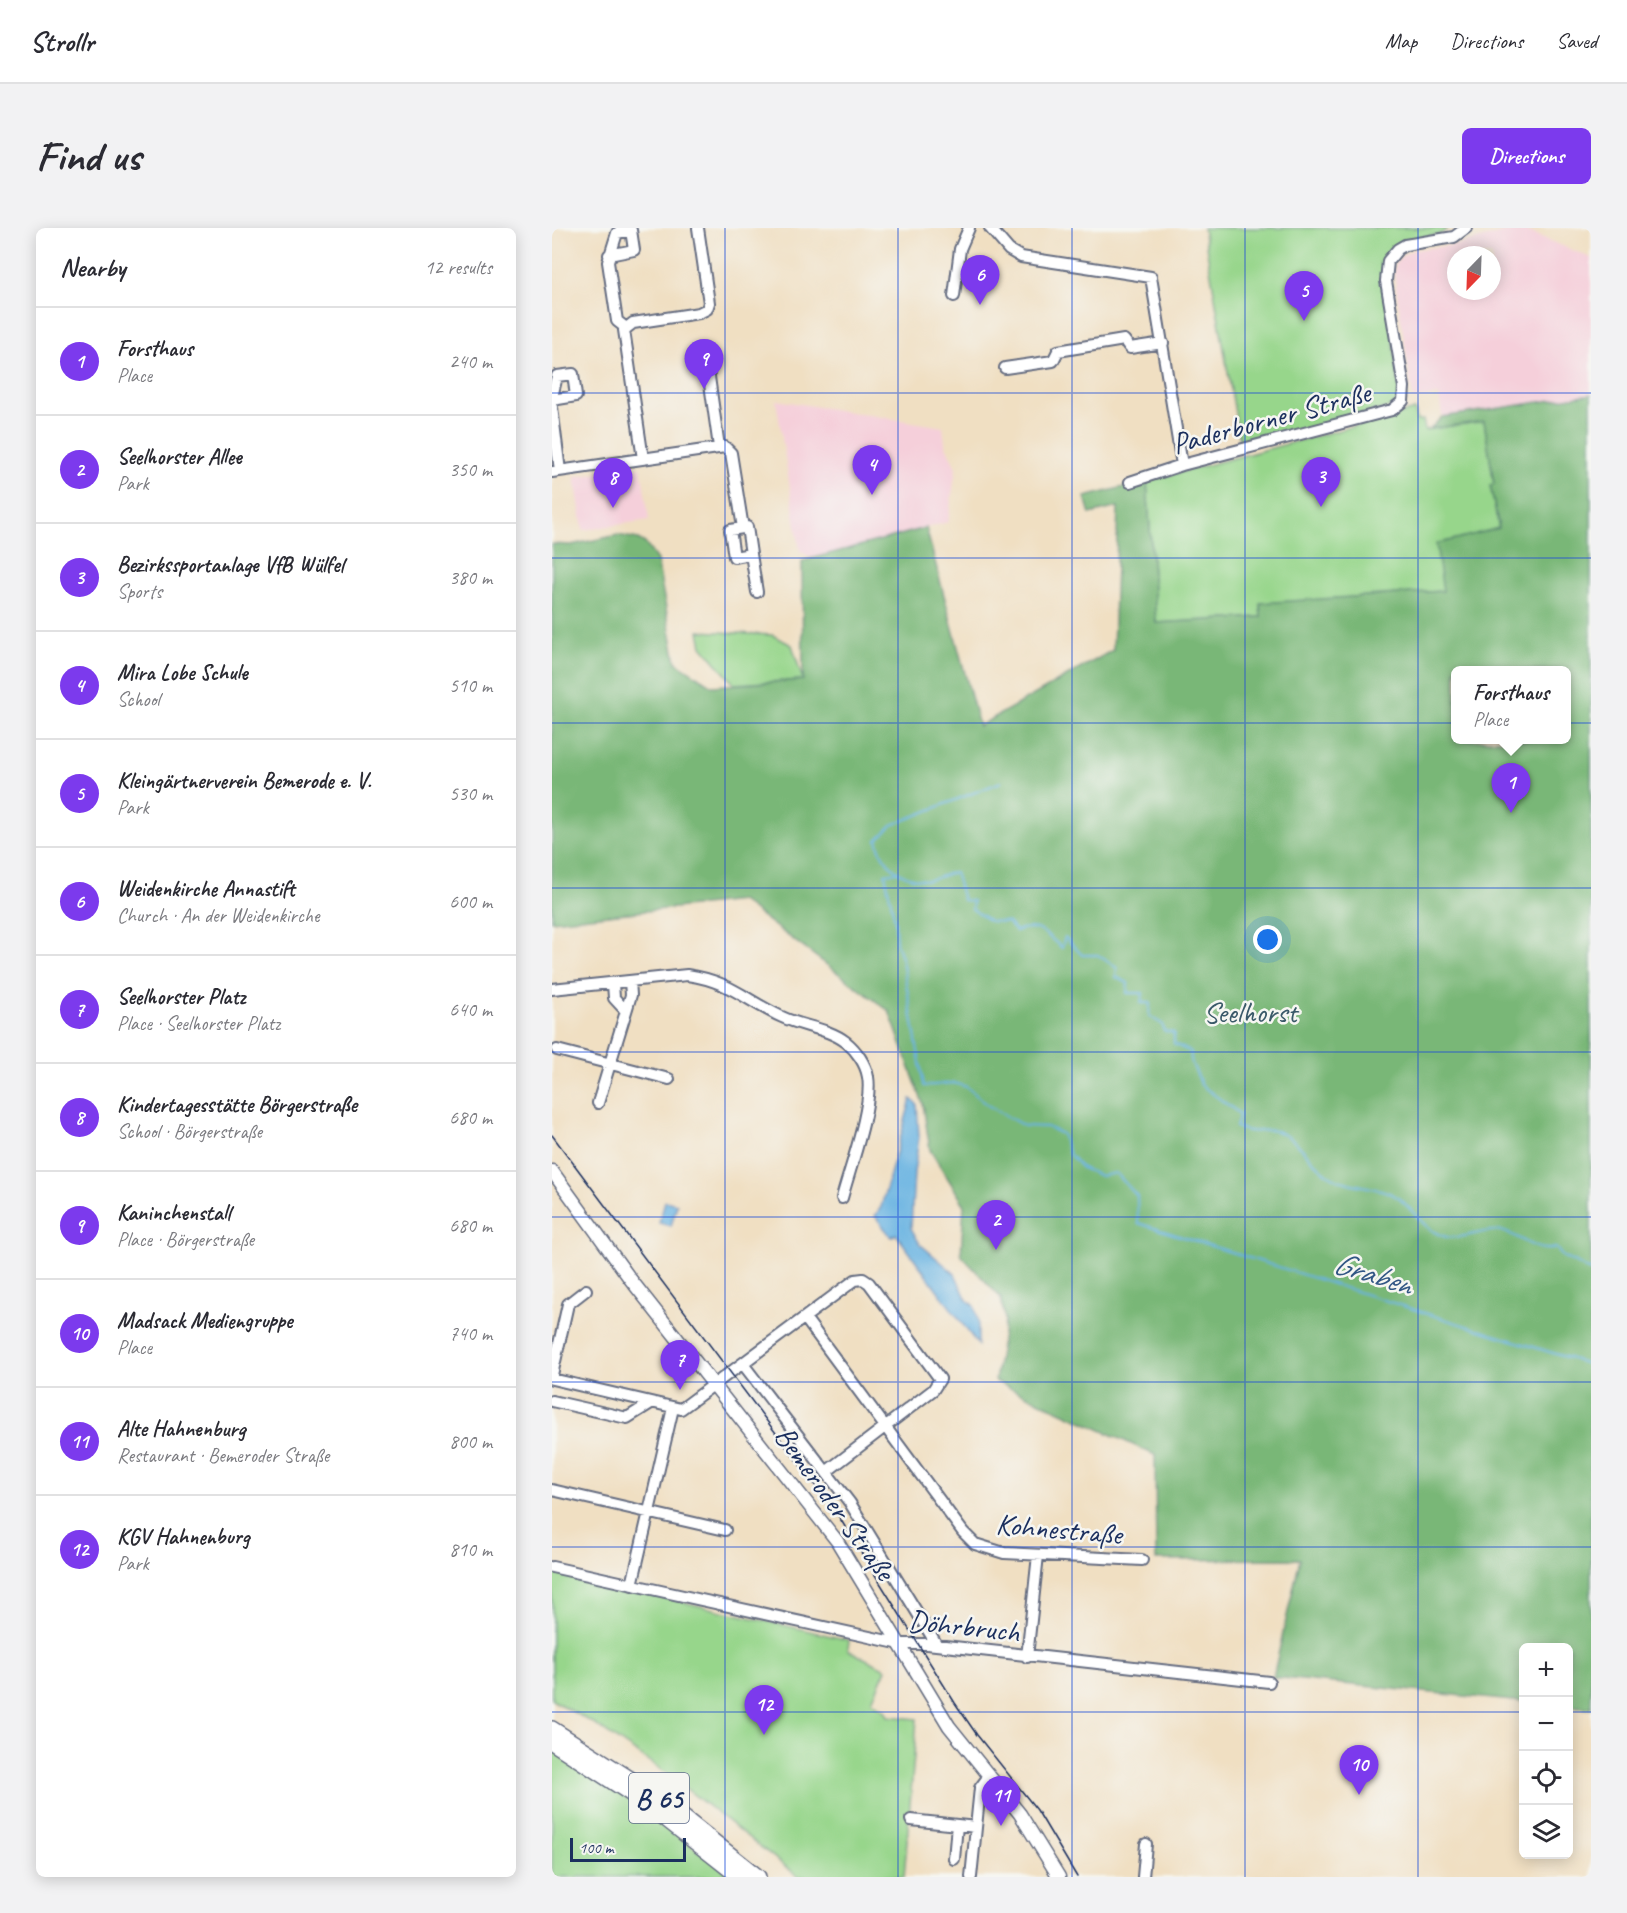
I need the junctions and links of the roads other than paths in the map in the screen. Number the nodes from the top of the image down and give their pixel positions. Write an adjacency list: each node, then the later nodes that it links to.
1 (698, 228): 9 (street)
2 (969, 228): 8 (street)
3 (990, 228): 10 (street)
4 (1456, 228): 6 (street, Paderborner Straße)
5 (1466, 228): 6 (street, Paderborner Straße)
6 (1438, 240): 16 (street, Paderborner Straße)
7 (609, 255): 9 (street)
8 (954, 296)
9 (626, 328): 15 (street)
10 (1163, 343): 12 (street); 16 (street)
11 (705, 349): 14 (street)
12 (1005, 368)
13 (552, 406): 17 (street)
14 (719, 447): 15 (street); 19 (street)
15 (643, 459): 17 (street)
16 (1182, 465): 18 (street, Paderborner Straße)
17 (556, 472)
18 (1130, 482)
19 (743, 528): 20 (street); 20 (street)
20 (751, 554): 21 (street)
21 (757, 592)
22 (630, 981): 23 (street); 25 (street); 31 (street)
23 (613, 984): 24 (street); 25 (street)
24 (552, 989)
25 (626, 1011): 27 (street)
26 (557, 1050): 27 (street)
27 (611, 1064): 28 (street); 29 (street)
28 (669, 1079)
29 (598, 1103)
30 (552, 1171): 36 (main road, Bemeroder Straße)
31 (842, 1198)
32 (586, 1290): 35 (street)
33 (805, 1318): 34 (street); 40 (street, Kohnestraße); 40 (street)
34 (743, 1364): 36 (street); 41 (street)
35 (552, 1377): 38 (street)
36 (714, 1386): 39 (street); 49 (main road, Bemeroder Straße)
37 (552, 1401): 38 (street)
38 (651, 1402): 39 (street)
39 (673, 1408): 43 (street)
40 (886, 1426): 41 (street); 45 (street, Kohnestraße)
41 (826, 1472): 50 (street)
42 (552, 1490): 43 (street)
43 (649, 1512): 44 (street); 48 (street)
44 (724, 1530)
45 (1038, 1555): 46 (street, Kohnestraße); 51 (street)
46 (1142, 1560)
47 (552, 1567): 48 (street, Döhrbruch)
48 (632, 1585): 49 (street, Döhrbruch)
49 (901, 1644): 50 (street, Döhrbruch); 55 (main road, Bemeroder Straße)
50 (937, 1645): 51 (street, Döhrbruch)
51 (1027, 1657): 52 (street, Döhrbruch)
52 (1269, 1682)
53 (552, 1729): 62 (highway, B 65)
54 (552, 1742): 61 (highway, B 65)
55 (989, 1776): 58 (street); 64 (main road, Bemeroder Straße)
56 (912, 1820): 57 (street)
57 (957, 1825): 58 (street); 60 (street)
58 (976, 1827): 63 (street)
59 (1146, 1844): 65 (street)
60 (954, 1859)
61 (741, 1877)
62 (758, 1877)
63 (971, 1877)
64 (1059, 1877)
65 (1143, 1877)

